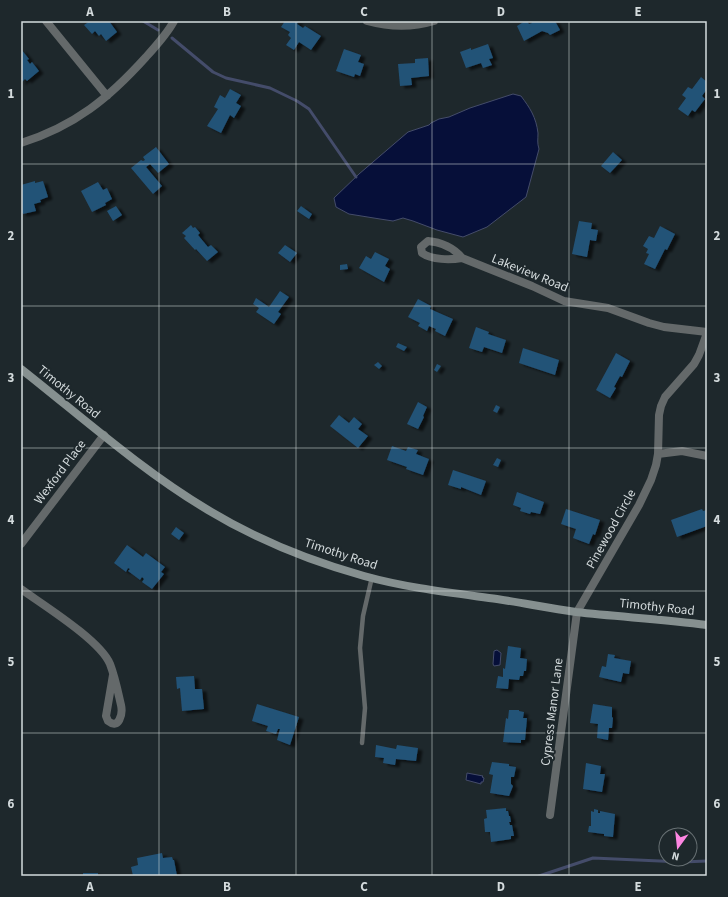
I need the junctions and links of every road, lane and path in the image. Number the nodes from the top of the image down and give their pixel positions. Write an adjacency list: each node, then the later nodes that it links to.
1 (46, 21): 5 (street)
2 (174, 21): 5 (street)
3 (367, 21): 4 (street)
4 (434, 21)
5 (107, 96): 6 (street)
6 (21, 143)
7 (462, 258): 8 (street, Lakeview Road)
8 (707, 332): 11 (street, Pinewood Circle)
9 (21, 369): 10 (main road, Timothy Road)
10 (104, 435): 13 (street, Wexford Place); 14 (main road, Timothy Road)
11 (658, 454): 12 (street); 16 (street, Pinewood Circle)
12 (707, 456)
13 (21, 544)
14 (372, 578): 16 (main road, Timothy Road); 19 (lane)
15 (21, 589): 18 (street)
16 (577, 612): 17 (main road, Timothy Road); 20 (street, Cypress Manor Lane)
17 (707, 625)
18 (113, 675): 18 (street)
19 (362, 743)
20 (550, 815)

